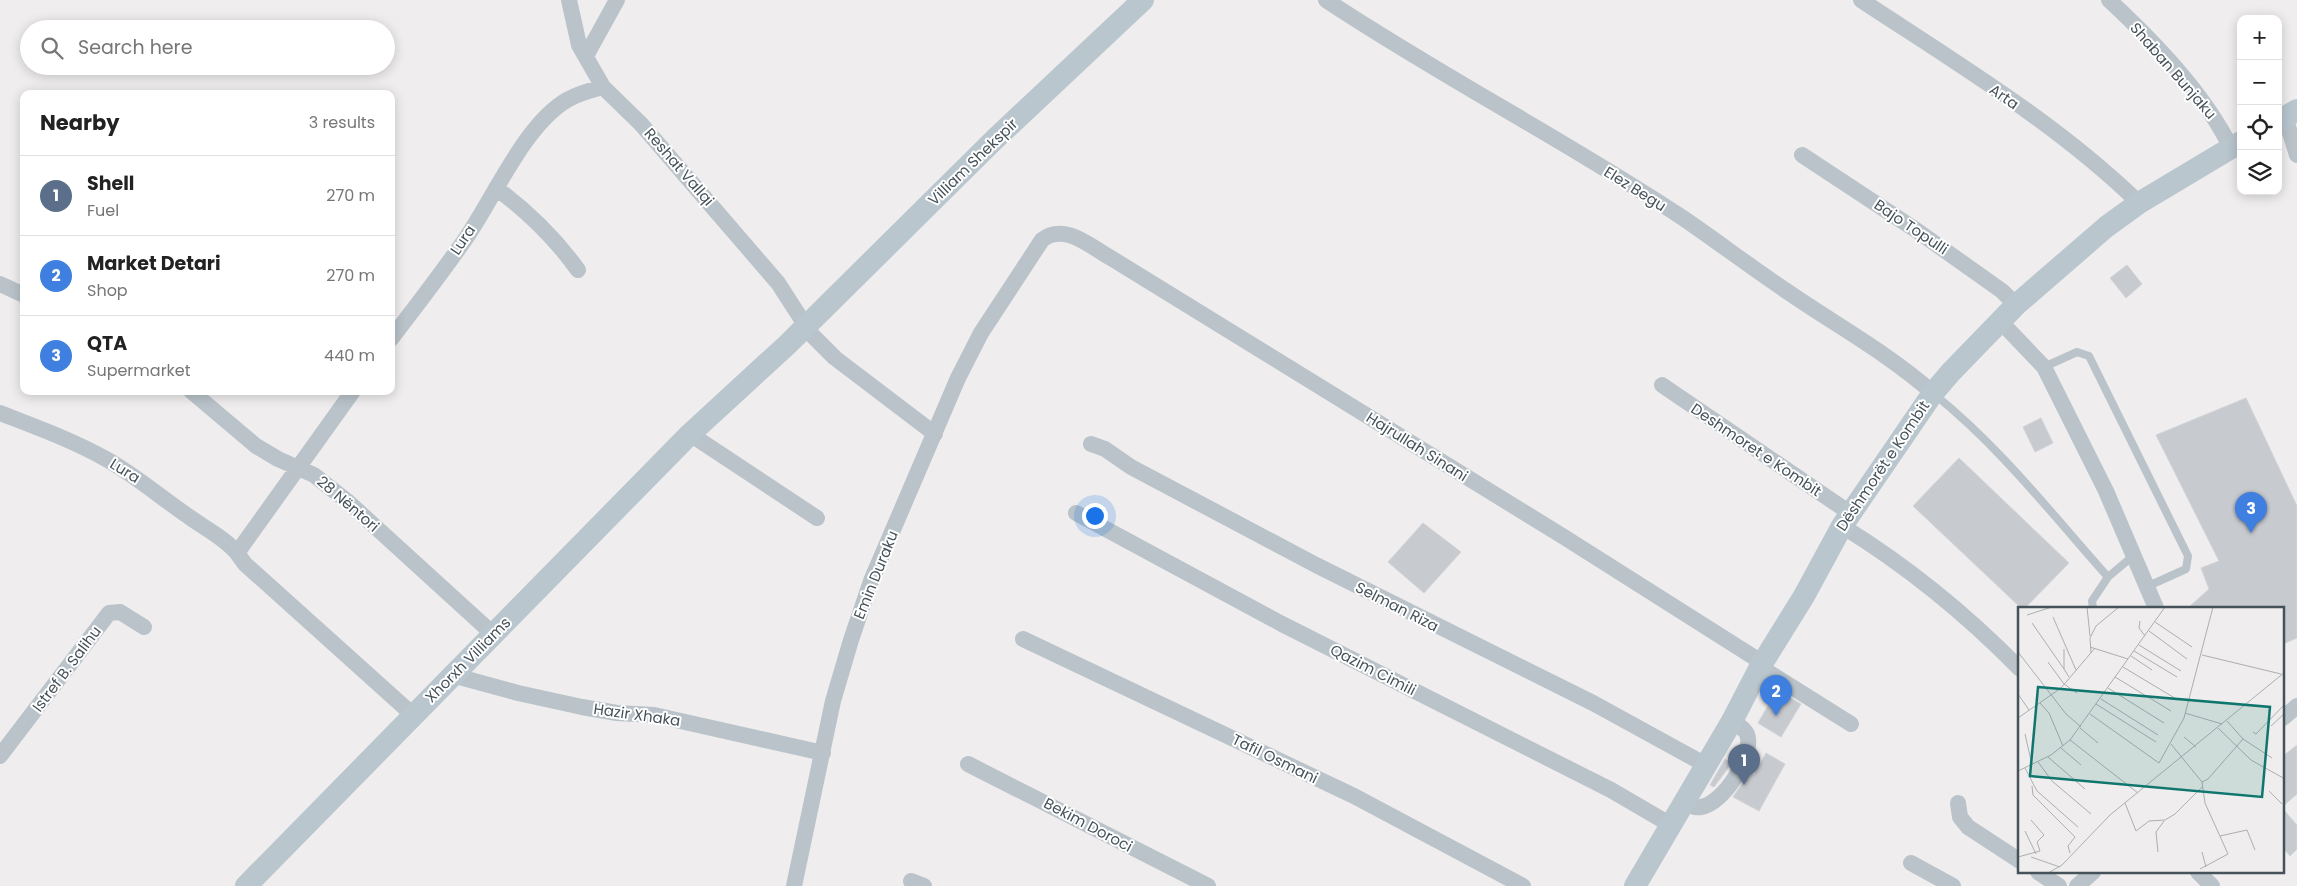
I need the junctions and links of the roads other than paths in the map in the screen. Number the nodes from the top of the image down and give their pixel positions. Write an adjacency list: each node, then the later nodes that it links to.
1 (569, 0): 7 (street, Reshat Vallqi)
2 (617, 0): 7 (street)
3 (1143, 0): 21 (street, Villiam Shekspir)
4 (1326, 0): 25 (street, Elez Begu)
5 (1861, 0): 14 (street, Arta)
6 (2109, 0): 10 (street, Shaban Bunjaku)
7 (586, 56): 8 (street, Reshat Vallqi)
8 (603, 87): 13 (street, Lura); 21 (street, Reshat Vallqi)
9 (2287, 116): 12 (street)
10 (2236, 145): 14 (street, Dëshmorët e Kombit)
11 (1802, 154): 19 (street, Bajo Topulli)
12 (2297, 155)
13 (496, 188): 16 (street); 22 (street, Lura)
14 (2139, 203): 19 (street, Dëshmorët e Kombit)
15 (1069, 234): 30 (street, Emin Duraku); 45 (street, Hajrullah Sinani)
16 (578, 270)
17 (0, 284): 18 (street)
18 (20, 293)
19 (2016, 305): 20 (street, Dëshmorët e Kombit)
20 (2000, 321): 23 (street); 25 (street, Dëshmorët e Kombit)
21 (806, 327): 29 (street, Xhorxh Villiams); 30 (street)
22 (395, 334)
23 (2044, 367): 37 (street); 39 (lane)
24 (1662, 385): 35 (street, Deshmoret e Kombit)
25 (1933, 393): 35 (street, Dëshmorët e Kombit); 38 (lane)
26 (196, 395): 32 (street, 28 Nëntori)
27 (350, 395): 32 (street)
28 (0, 413): 36 (street, Lura)
29 (690, 434): 34 (street); 43 (street, Xhorxh Villiams)
30 (935, 434): 53 (street, Emin Duraku)
31 (1091, 444): 56 (street, Selman Riza)
32 (297, 468): 36 (street); 43 (street, 28 Nëntori)
33 (1076, 513): 59 (street, Qazim Cimili)
34 (817, 518)
35 (1846, 520): 45 (street, Dëshmorët e Kombit); 46 (street, Deshmoret e Kombit)
36 (237, 553): 49 (street, Lura)
37 (2133, 556): 38 (lane); 39 (street)
38 (2108, 577): 40 (lane)
39 (2146, 587): 41 (street)
40 (2094, 607)
41 (2156, 607)
42 (144, 627): 54 (street, Istref B. Salihu)
43 (493, 634): 47 (street, Xhorxh Villiams)
44 (1023, 639): 68 (street, Tafil Osmani)
45 (1762, 665): 51 (street, Dëshmorët e Kombit); 52 (street)
46 (2018, 667)
47 (452, 675): 49 (street, Xhorxh Villiams); 53 (street, Hazir Xhaka)
48 (2297, 706): 50 (street)
49 (412, 715): 65 (street, Xhorxh Villiams)
50 (2284, 717)
51 (1732, 721): 56 (street, Dëshmorët e Kombit); 57 (street)
52 (1851, 724)
53 (823, 753): 66 (street, Emin Duraku)
54 (0, 756)
55 (968, 764): 67 (street, Bekim Doroci)
56 (1706, 765): 57 (street, Dëshmorët e Kombit)
57 (1683, 802): 59 (street, Dëshmorët e Kombit)
58 (1958, 803): 60 (street)
59 (1670, 825): 69 (street, Dëshmorët e Kombit)
60 (2018, 859)
61 (1911, 863): 70 (street)
62 (2041, 874): 71 (street)
63 (2091, 874): 72 (street)
64 (2200, 874): 73 (street)
65 (246, 886)
66 (794, 886)
67 (1208, 886)
68 (1523, 886)
69 (1635, 886)
70 (1953, 886)
71 (2059, 886)
72 (2078, 886)
73 (2212, 886)

